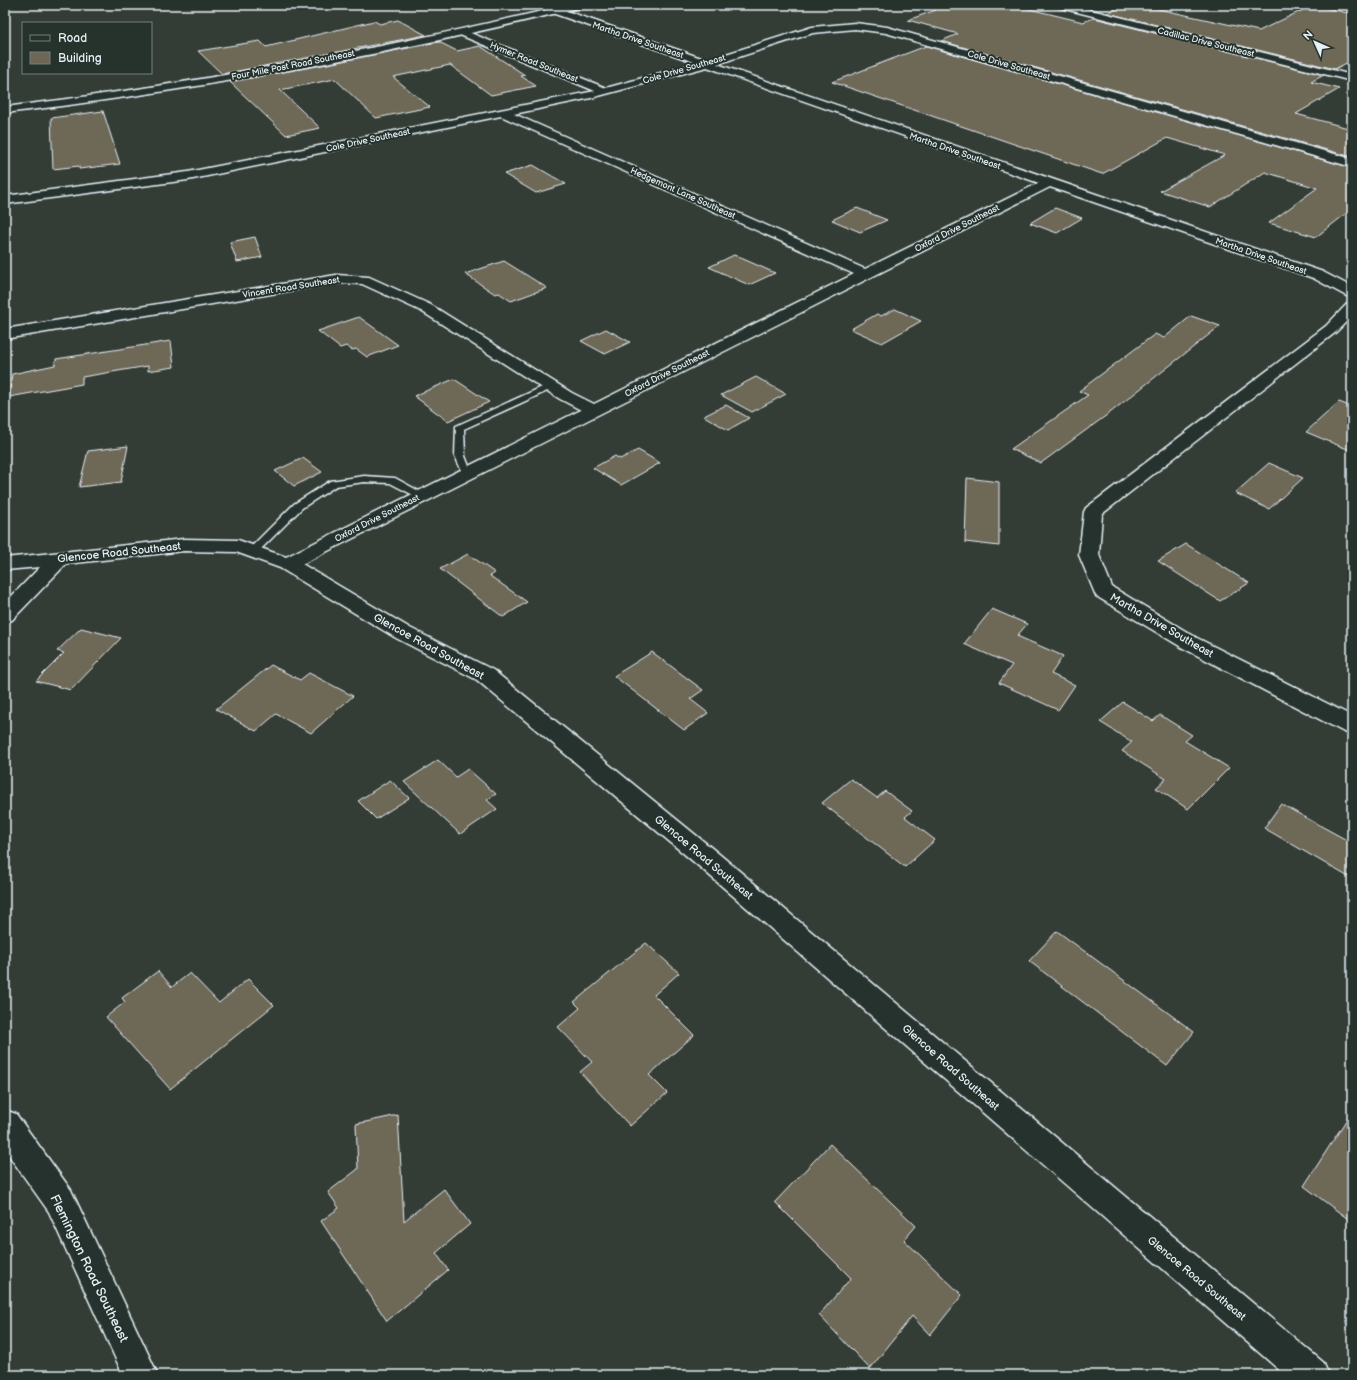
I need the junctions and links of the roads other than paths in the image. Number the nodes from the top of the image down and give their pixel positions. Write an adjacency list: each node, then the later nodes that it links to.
1 (541, 5): 4 (street, Martha Drive Southeast)
2 (579, 5): 4 (street, Four Mile Post Road Southeast)
3 (1060, 5): 7 (street, Cadillac Drive Southeast)
4 (555, 11): 5 (street, Four Mile Post Road Southeast); 6 (street, Martha Drive Southeast)
5 (463, 32): 8 (street, Hymer Road Southeast); 9 (street, Four Mile Post Road Southeast)
6 (706, 64): 8 (street, Cole Drive Southeast); 11 (street, Cole Drive Southeast); 12 (street, Martha Drive Southeast)
7 (1352, 78)
8 (605, 91): 10 (street, Cole Drive Southeast)
9 (5, 110)
10 (501, 112): 13 (street, Cole Drive Southeast); 14 (street, Hedgemont Lane Southeast)
11 (1352, 163)
12 (1048, 183): 14 (street, Oxford Drive Southeast); 15 (street, Martha Drive Southeast)
13 (5, 200)
14 (866, 274): 19 (street, Oxford Drive Southeast)
15 (1352, 295)
16 (1352, 307): 27 (street, Martha Drive Southeast)
17 (5, 334): 18 (street, Vincent Road Southeast)
18 (551, 386): 19 (street, Vincent Road Southeast); 20 (lane)
19 (593, 410): 20 (street, Oxford Drive Southeast)
20 (467, 474): 21 (street, Oxford Drive Southeast)
21 (423, 496): 22 (lane); 25 (street, Oxford Drive Southeast)
22 (253, 552): 23 (street, Glencoe Road Southeast); 25 (street, Glencoe Road Southeast)
23 (60, 558): 24 (street, Glencoe Road Southeast); 26 (street)
24 (5, 564)
25 (287, 564): 30 (street, Glencoe Road Southeast)
26 (5, 615)
27 (1352, 726)
28 (5, 1125): 29 (street, Flemington Road Southeast)
29 (141, 1375)
30 (1312, 1375)

